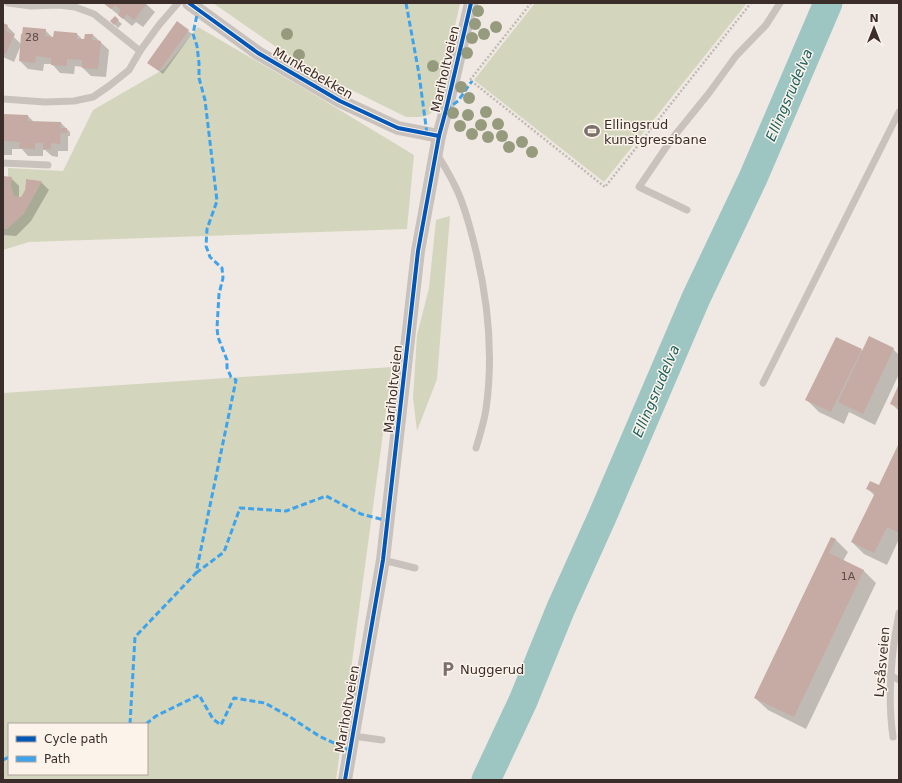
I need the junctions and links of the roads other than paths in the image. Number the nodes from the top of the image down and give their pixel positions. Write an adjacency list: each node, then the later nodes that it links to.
1 (8, 3): 6 (lane)
2 (178, 3): 7 (lane)
3 (189, 3): 10 (street, Munkebekken)
4 (470, 3): 10 (street, Mariholtveien)
5 (780, 3): 14 (lane)
6 (59, 4): 7 (lane)
7 (140, 51): 8 (lane)
8 (3, 98)
9 (899, 112): 15 (lane)
10 (438, 136): 11 (street, Mariholtveien)
11 (436, 152): 16 (lane); 17 (street, Mariholtveien)
12 (3, 163): 13 (lane)
13 (48, 164)
14 (687, 210)
15 (763, 383)
16 (476, 448)
17 (383, 560): 18 (lane); 22 (street, Mariholtveien)
18 (415, 568)
19 (899, 613): 20 (lane, Lysåsveien)
20 (890, 675): 21 (lane); 23 (lane, Lysåsveien)
21 (899, 680)
22 (353, 736): 24 (lane); 25 (street, Mariholtveien)
23 (893, 737)
24 (382, 740)
25 (345, 780)

